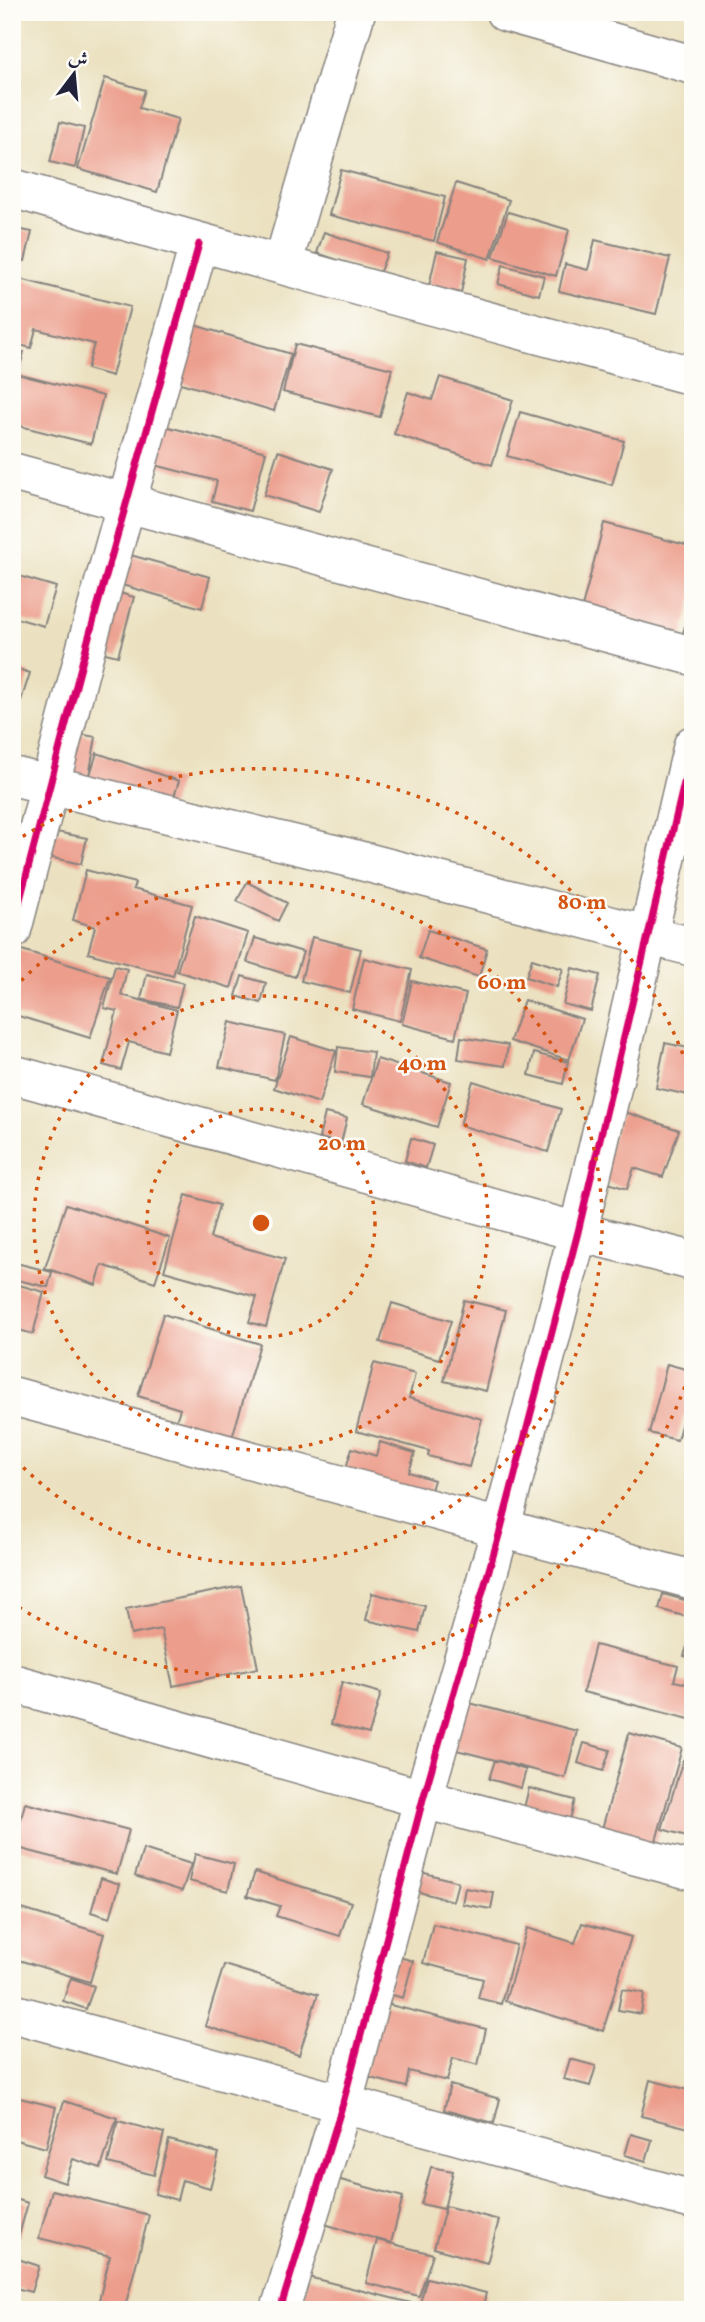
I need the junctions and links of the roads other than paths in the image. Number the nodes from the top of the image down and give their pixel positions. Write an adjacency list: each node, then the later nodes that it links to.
1 (356, 12): 6 (street)
2 (505, 12): 3 (street)
3 (693, 65)
4 (12, 188): 5 (street)
5 (199, 244): 6 (street); 9 (street)
6 (284, 264): 7 (street)
7 (692, 375)
8 (12, 472): 9 (street)
9 (126, 504): 10 (street); 13 (street)
10 (693, 656)
11 (693, 745): 15 (street)
12 (12, 776): 13 (street)
13 (49, 786): 14 (street); 15 (street)
14 (12, 930)
15 (646, 936): 16 (street); 18 (street)
16 (693, 947)
17 (12, 1074): 18 (street)
18 (578, 1233): 19 (street); 21 (street)
19 (693, 1261)
20 (12, 1395): 21 (street)
21 (500, 1528): 22 (street); 24 (street)
22 (693, 1580)
23 (12, 1683): 24 (street)
24 (423, 1799): 25 (street); 27 (street)
25 (693, 1871)
26 (12, 2013): 27 (street)
27 (342, 2103): 28 (street); 29 (street)
28 (693, 2200)
29 (280, 2310)

